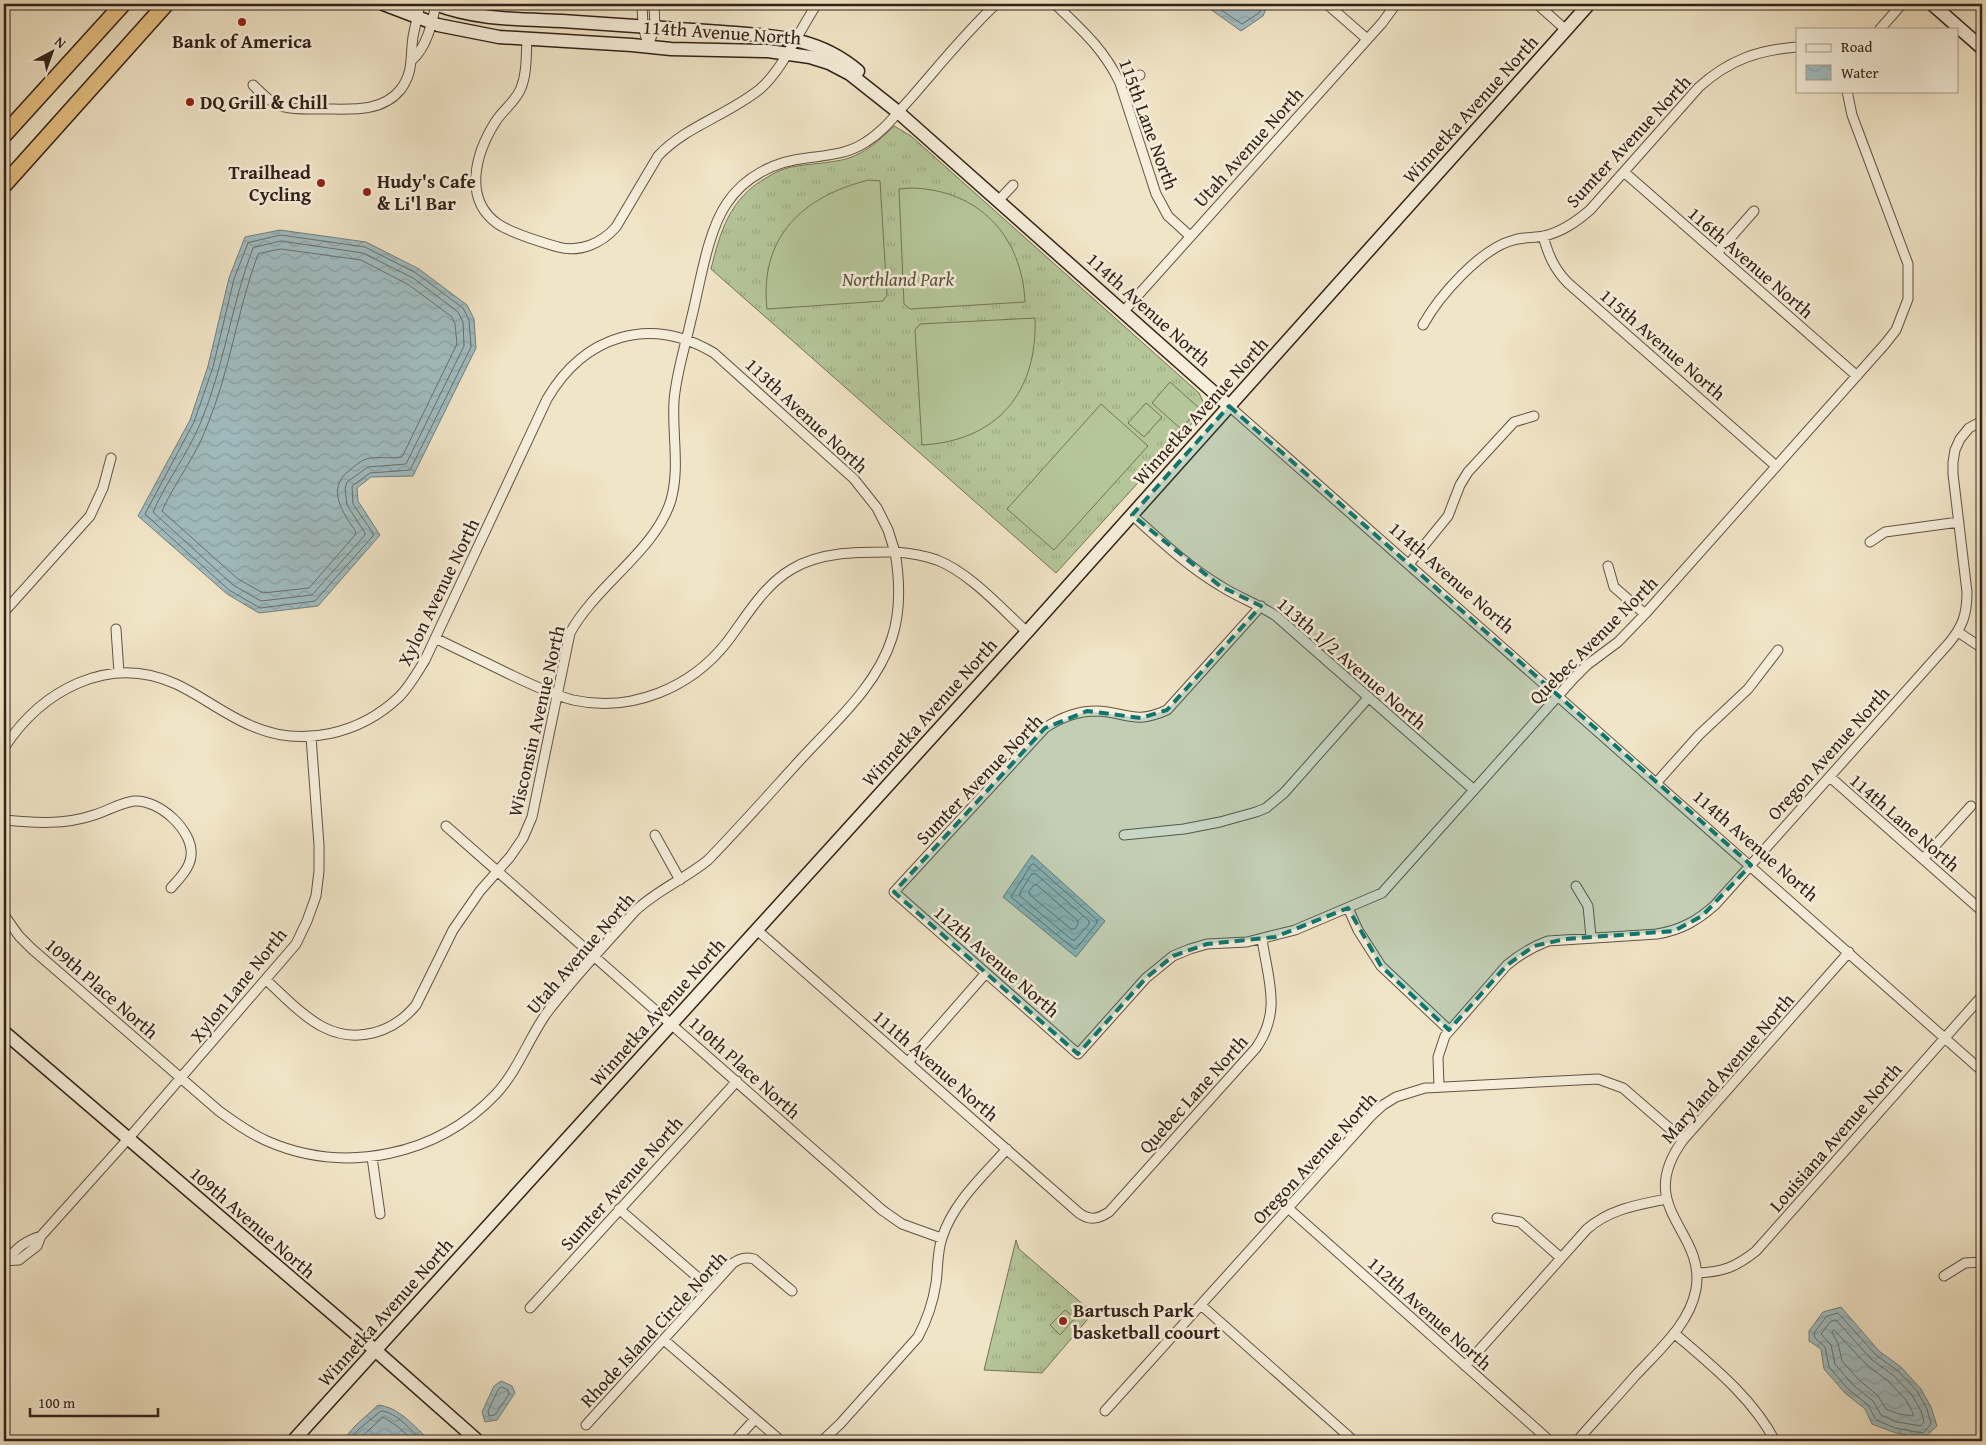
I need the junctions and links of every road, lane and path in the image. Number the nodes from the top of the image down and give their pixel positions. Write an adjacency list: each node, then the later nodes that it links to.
1 (124, 4): 35 (highway)
2 (166, 4): 37 (highway)
3 (383, 4): 17 (street, 114th Avenue North)
4 (420, 4): 17 (street)
5 (436, 4): 18 (street); 19 (street, 114th Avenue North)
6 (642, 4): 19 (street)
7 (654, 4): 19 (street)
8 (816, 4): 23 (street)
9 (996, 4): 34 (street, Wisconsin Avenue North)
10 (1055, 4): 31 (street, 115th Lane North)
11 (1327, 4): 24 (street)
12 (1396, 4): 24 (street, Utah Avenue North)
13 (1537, 4): 21 (street)
14 (1589, 4): 21 (street, Winnetka Avenue North)
15 (1902, 4): 20 (street)
16 (1932, 4): 27 (street)
17 (418, 19): 18 (street, 114th Avenue North); 29 (street)
18 (432, 23): 22 (street, 114th Avenue North); 29 (street)
19 (649, 27): 23 (street, 114th Avenue North); 25 (street)
20 (1881, 28)
21 (1566, 30): 48 (street, Winnetka Avenue North)
22 (527, 39): 25 (street, 114th Avenue North); 28 (street)
23 (796, 40): 28 (street); 34 (street, 114th Avenue North)
24 (1367, 40): 41 (street, Utah Avenue North)
25 (648, 46): 28 (street, 114th Avenue North)
26 (1796, 47): 36 (street, Sumter Avenue North)
27 (1982, 48)
28 (787, 52): 34 (street, 114th Avenue North)
29 (412, 60): 32 (street)
30 (1140, 75): 31 (street)
31 (1120, 82): 41 (street, 115th Lane North)
32 (253, 85)
33 (1848, 92): 47 (street, Quebec Avenue North)
34 (898, 112): 39 (street, 114th Avenue North); 46 (street, Wisconsin Avenue North)
35 (4, 135)
36 (1624, 172): 42 (street, Sumter Avenue North); 43 (street, 116th Avenue North)
37 (4, 185)
38 (1013, 185): 39 (street)
39 (998, 201): 44 (street, 114th Avenue North)
40 (1754, 211): 43 (street)
41 (1190, 236): 44 (street, Utah Avenue North)
42 (1543, 236): 45 (street, Sumter Avenue North); 52 (street, 115th Avenue North)
43 (1717, 253): 47 (street, 116th Avenue North)
44 (1124, 312): 48 (street, 114th Avenue North)
45 (1424, 325)
46 (687, 340): 56 (street, 113th Avenue North); 65 (street, Xylon Avenue North); 69 (street, Wisconsin Avenue North)
47 (1857, 376): 52 (street, Quebec Avenue North)
48 (1229, 406): 53 (street, Winnetka Avenue North); 57 (street, 114th Avenue North)
49 (1534, 416): 57 (street)
50 (1982, 421): 54 (street, Oregon Avenue North)
51 (111, 458): 60 (street)
52 (1776, 466): 61 (street, Quebec Avenue North)
53 (1132, 515): 59 (street, 113th 1/2 Avenue North); 63 (street, Winnetka Avenue North)
54 (1959, 522): 55 (street); 64 (street, Oregon Avenue North)
55 (1870, 542)
56 (895, 552): 63 (street); 69 (street); 85 (street, Utah Avenue North)
57 (1409, 564): 70 (street, 114th Avenue North)
58 (1608, 566): 61 (street)
59 (1261, 606): 71 (street, 113th 1/2 Avenue North); 88 (street, Sumter Avenue North)
60 (4, 612)
61 (1645, 614): 70 (street, Quebec Avenue North)
62 (116, 629): 68 (street)
63 (1027, 632): 92 (street, Winnetka Avenue North)
64 (1958, 632): 66 (street); 74 (street, Oregon Avenue North)
65 (435, 638): 69 (street); 72 (street, Xylon Avenue North)
66 (1982, 648)
67 (1778, 650): 75 (street)
68 (119, 673): 72 (street, Xylon Avenue North); 73 (street, Xylon Avenue North)
69 (557, 695): 84 (street, Wisconsin Avenue North)
70 (1559, 696): 75 (street, 114th Avenue North); 76 (street, Quebec Avenue North)
71 (1369, 698): 76 (street, 113th 1/2 Avenue North); 81 (street)
72 (311, 737): 98 (street, Xylon Lane North)
73 (4, 748)
74 (1830, 776): 82 (street, 114th Lane North); 83 (street, Oregon Avenue North)
75 (1657, 782): 83 (street, 114th Avenue North)
76 (1474, 790): 89 (street, Quebec Avenue North)
77 (1971, 806): 82 (street)
78 (4, 820): 87 (street)
79 (446, 826): 84 (street, 110th Place North)
80 (655, 835): 85 (street)
81 (1124, 835)
82 (1923, 859): 90 (street, 114th Lane North)
83 (1750, 865): 93 (street, Oregon Avenue North); 95 (street, 114th Avenue North)
84 (497, 871): 96 (street, 110th Place North); 98 (street, Wisconsin Avenue North)
85 (680, 880): 96 (street, Utah Avenue North)
86 (1576, 886): 93 (street)
87 (171, 888)
88 (894, 892): 97 (street, 112th Avenue North)
89 (1348, 908): 94 (street, Quebec Avenue North); 101 (street)
90 (1982, 911)
91 (4, 915): 107 (street, 109th Place North)
92 (757, 930): 100 (street, Winnetka Avenue North); 105 (street, 111th Avenue North)
93 (1591, 937): 101 (street, Oregon Avenue North)
94 (1262, 939): 104 (street, Quebec Avenue North); 119 (street, Quebec Lane North)
95 (1849, 952): 103 (street, 114th Avenue North); 111 (street, Maryland Avenue North)
96 (595, 957): 100 (street, 110th Place North); 113 (street, Utah Avenue North)
97 (986, 973): 104 (street, 112th Avenue North); 105 (street)
98 (266, 980): 107 (street, Xylon Lane North)
99 (1982, 996): 103 (street, Louisiana Avenue North)
100 (672, 1023): 108 (street, 110th Place North); 132 (street, Winnetka Avenue North)
101 (1449, 1030): 109 (street, Oregon Avenue North)
102 (4, 1032): 110 (street, 109th Avenue North)
103 (1945, 1037): 106 (street, 114th Avenue North); 124 (street, Louisiana Avenue North)
104 (1078, 1054)
105 (908, 1062): 112 (street, 111th Avenue North)
106 (1982, 1071)
107 (181, 1078): 110 (street, Xylon Lane North); 113 (street, 109th Place North)
108 (736, 1081): 116 (street, Sumter Avenue North); 120 (street, 110th Place North)
109 (1439, 1086): 111 (street); 115 (street, Oregon Avenue North)
110 (128, 1139): 122 (street); 132 (street, 109th Avenue North)
111 (1682, 1140): 114 (street, Maryland Avenue North)
112 (1007, 1149): 119 (street, 111th Avenue North); 120 (street)
113 (372, 1157): 117 (street)
114 (1666, 1199): 121 (street); 124 (street, Maryland Avenue North)
115 (1288, 1208): 128 (street, Oregon Avenue North); 133 (street, 112th Avenue North)
116 (619, 1209): 126 (street); 129 (street, Sumter Avenue North)
117 (380, 1214)
118 (1497, 1218): 121 (street)
119 (1095, 1219)
120 (941, 1238): 141 (street)
121 (1561, 1258): 133 (street)
122 (7, 1260)
123 (1982, 1262): 125 (street)
124 (1697, 1273): 130 (street, Maryland Avenue North)
125 (1944, 1276)
126 (710, 1288): 127 (street, Rhode Island Circle North); 131 (street, Rhode Island Circle North)
127 (792, 1291)
128 (1201, 1305): 134 (street, Oregon Avenue North); 142 (street)
129 (530, 1308)
130 (1674, 1333): 144 (street, Maryland Avenue North); 145 (street)
131 (664, 1340): 135 (street); 136 (street, Rhode Island Circle North)
132 (375, 1350): 137 (street, Winnetka Avenue North); 138 (street, 109th Avenue North)
133 (1465, 1366): 143 (street, 112th Avenue North)
134 (1105, 1411)
135 (755, 1419): 139 (street); 140 (street)
136 (586, 1425)
137 (293, 1441)
138 (478, 1441)
139 (735, 1441)
140 (781, 1441)
141 (822, 1441)
142 (1354, 1441)
143 (1550, 1441)
144 (1577, 1441)
145 (1775, 1441)

